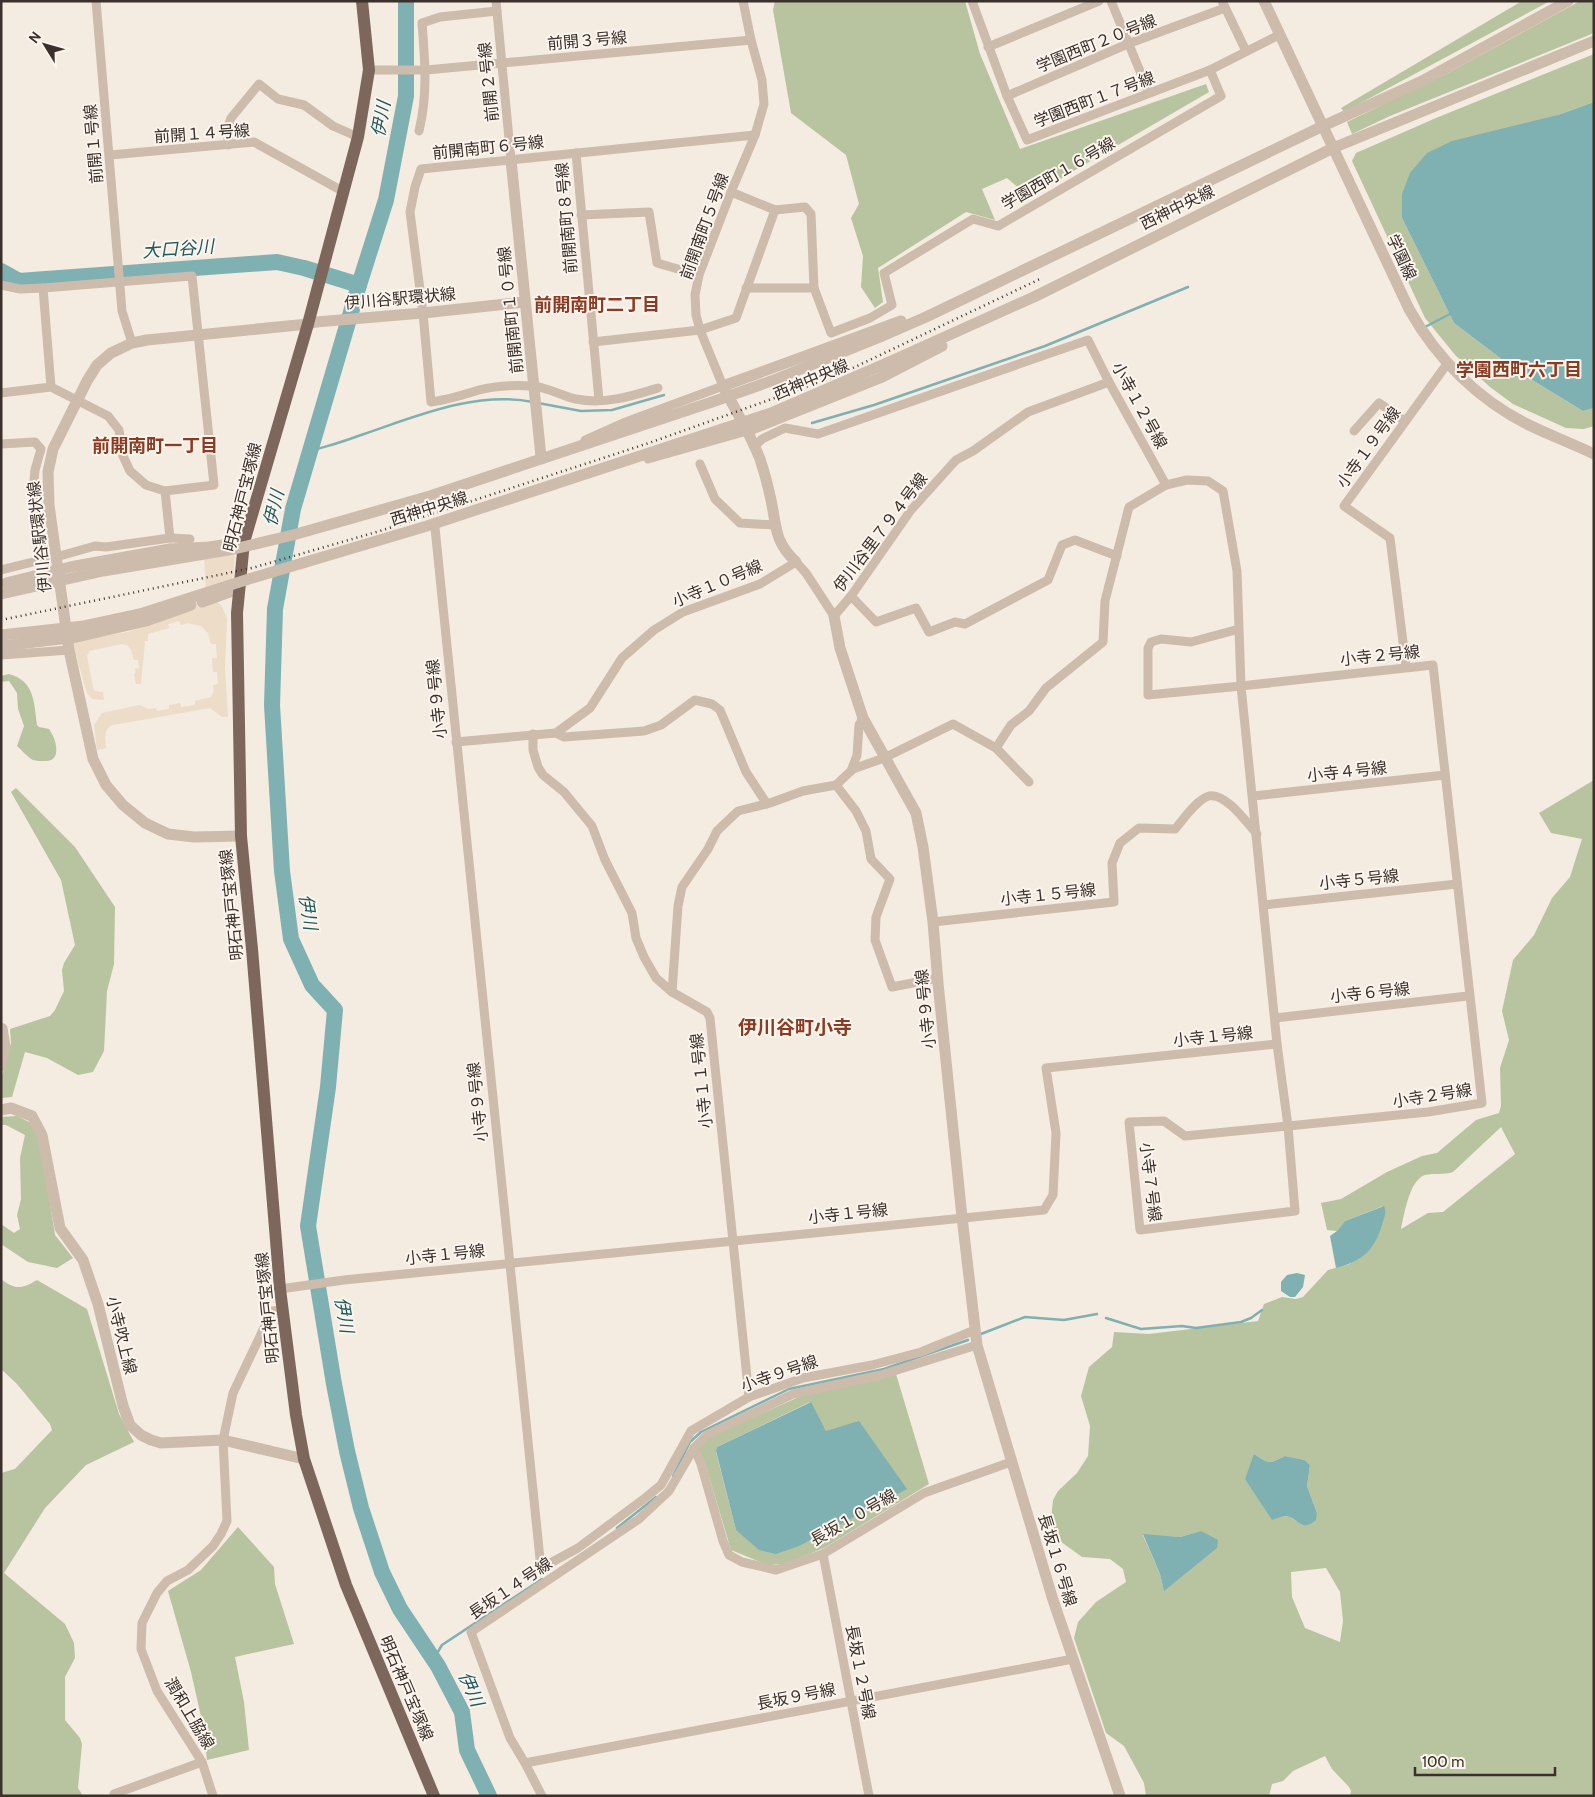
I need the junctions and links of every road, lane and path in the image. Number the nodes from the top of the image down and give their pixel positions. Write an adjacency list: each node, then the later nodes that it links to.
1 (96, 1): 31 (street, 前開１号線)
2 (362, 1): 19 (main road, 明石神戸宝塚線)
3 (496, 1): 11 (street, 前開２号線)
4 (743, 1): 13 (street, 前開南町５号線)
5 (972, 1): 16 (street, 学園西町１７号線)
6 (1099, 1): 16 (street)
7 (1112, 1): 15 (street)
8 (1264, 1): 12 (street, 学園線)
9 (1568, 1): 24 (street, 西神中央線)
10 (1223, 4): 15 (street, 学園西町２０号線); 17 (street)
11 (497, 11): 18 (street, 前開２号線); 20 (street)
12 (1279, 35): 17 (street, 学園西町１７号線); 24 (street, 学園線)
13 (751, 40): 18 (street, 前開３号線); 26 (street, 前開南町５号線)
14 (1594, 41): 29 (street, 西神中央線)
15 (1130, 44): 22 (street); 23 (street, 学園西町２０号線)
16 (988, 46): 23 (street, 学園西町１７号線)
17 (1246, 51): 21 (street, 学園西町１７号線)
18 (501, 63): 20 (street, 前開３号線); 32 (street, 前開２号線)
19 (374, 70): 20 (street, 前開３号線); 27 (main road, 明石神戸宝塚線)
20 (426, 70): 25 (street)
21 (1210, 70): 22 (street, 学園西町１７号線); 42 (street, 学園西町１６号線)
22 (1149, 93): 23 (street, 学園西町１７号線)
23 (1007, 96)
24 (1323, 126): 29 (street, 学園線); 43 (street, 西神中央線)
25 (419, 131)
26 (756, 135): 30 (street, 前開南町６号線); 34 (street, 前開南町５号線)
27 (358, 137): 28 (street); 33 (main road, 明石神戸宝塚線)
28 (228, 145): 31 (street, 前開１４号線); 33 (street, 前開１４号線)
29 (1333, 148): 44 (street, 西神中央線); 52 (street, 学園線)
30 (576, 153): 32 (street, 前開南町６号線); 36 (street, 前開南町８号線)
31 (110, 155): 38 (street, 前開１号線)
32 (511, 160): 45 (street, 前開南町１０号線); 46 (street, 前開南町６号線)
33 (344, 192): 47 (main road, 明石神戸宝塚線)
34 (731, 192): 35 (street); 37 (street, 前開南町５号線)
35 (775, 210): 41 (street); 42 (street)
36 (581, 215): 37 (street); 50 (street, 前開南町８号線)
37 (699, 275): 48 (street, 前開南町５号線)
38 (119, 281): 40 (street); 49 (street); 51 (street, 前開１号線)
39 (2, 287): 40 (street)
40 (43, 288): 55 (street)
41 (746, 288): 42 (street); 48 (street)
42 (814, 288)
43 (986, 288): 54 (street); 81 (street, 西神中央線, bridge)
44 (1036, 296): 62 (street); 85 (street, 西神中央線, bridge)
45 (525, 302): 46 (street, 伊川谷駅環状線); 56 (street, 前開南町１０号線)
46 (423, 313): 47 (street, 伊川谷駅環状線); 56 (street, 前開南町６号線)
47 (312, 323): 49 (street, 伊川谷駅環状線); 74 (main road, 明石神戸宝塚線)
48 (700, 330): 50 (street); 54 (street, 前開南町５号線)
49 (199, 334): 51 (street, 伊川谷駅環状線); 70 (street)
50 (593, 342): 60 (street, 前開南町８号線)
51 (132, 343): 59 (street, 伊川谷駅環状線)
52 (1447, 364): 61 (street, 小寺１９号線); 66 (street, 学園線)
53 (1109, 382): 65 (street, 小寺１２号線); 69 (street, 小寺１２号線); 82 (street, 伊川谷里７９４号線)
54 (723, 386): 62 (street, 小寺９号線); 67 (street, 西神中央線)
55 (50, 387): 58 (street); 59 (street)
56 (535, 388): 60 (street, 前開南町６号線); 67 (street, 前開南町１０号線)
57 (658, 388): 60 (street, 前開南町６号線)
58 (1, 393)
59 (78, 400): 70 (street); 77 (street, 伊川谷駅環状線)
60 (599, 400)
61 (1405, 421): 63 (street); 89 (street, 小寺１９号線)
62 (747, 431): 65 (street, 小寺９号線); 72 (street, 西神中央線)
63 (1354, 431)
64 (1, 444): 79 (street)
65 (754, 447): 71 (street, 小寺９号線)
66 (1594, 454)
67 (541, 457): 74 (street, 西神中央線, bridge)
68 (700, 464): 71 (street)
69 (1166, 485): 76 (street); 84 (street)
70 (165, 491): 75 (street)
71 (774, 525): 78 (street, 小寺９号線)
72 (435, 528): 80 (street, 西神中央線); 94 (street, 小寺９号線)
73 (190, 539): 75 (street)
74 (244, 542): 75 (street); 80 (main road, 明石神戸宝塚線)
75 (170, 544): 77 (street); 81 (street, bridge)
76 (1117, 556): 82 (street); 95 (street)
77 (56, 557): 87 (street, 伊川谷駅環状線)
78 (796, 562): 83 (street, 小寺９号線); 92 (street, 小寺１０号線)
79 (1, 570)
80 (244, 586): 86 (street, bridge); 104 (main road, 明石神戸宝塚線)
81 (3, 588)
82 (851, 596): 83 (street, 伊川谷里７９４号線)
83 (834, 616): 91 (street, 小寺９号線)
84 (1239, 629): 90 (street); 90 (street, 小寺２号線)
85 (1, 635)
86 (1, 646)
87 (68, 650): 88 (street); 104 (street, 伊川谷駅環状線)
88 (1, 655)
89 (1406, 666): 90 (street, 小寺２号線); 98 (street, 小寺２号線)
90 (1241, 686): 101 (street)
91 (863, 718): 96 (street, 小寺９号線); 97 (street)
92 (556, 733): 93 (street); 102 (street)
93 (533, 734): 94 (street); 109 (street, 小寺１１号線)
94 (456, 742): 119 (street, 小寺９号線)
95 (996, 748): 96 (street); 99 (street)
96 (884, 758): 97 (street); 107 (street, 小寺９号線)
97 (850, 771): 100 (street)
98 (1444, 775): 101 (street, 小寺４号線); 105 (street, 小寺２号線)
99 (1029, 782)
100 (836, 785): 102 (street); 108 (street)
101 (1253, 796): 103 (street)
102 (767, 804): 109 (street)
103 (1257, 834): 106 (street); 107 (street, 小寺１５号線)
104 (241, 836): 120 (main road, 明石神戸宝塚線)
105 (1457, 884): 106 (street, 小寺５号線); 110 (street, 小寺２号線)
106 (1264, 904): 111 (street)
107 (933, 922): 108 (street, 小寺９号線)
108 (938, 978): 117 (street, 小寺９号線)
109 (672, 992): 118 (street, 小寺１１号線)
110 (1468, 996): 111 (street, 小寺６号線); 116 (street, 小寺２号線)
111 (1274, 1018): 113 (street)
112 (1, 1027): 114 (street)
113 (1277, 1044): 116 (street); 117 (street, 小寺１号線)
114 (1, 1066)
115 (1, 1110): 126 (street, 小寺吹上線)
116 (1288, 1126): 116 (street, 小寺７号線)
117 (962, 1217): 118 (street, 小寺１号線); 122 (street, 小寺９号線)
118 (732, 1240): 119 (street, 小寺１号線); 125 (street, 小寺１１号線)
119 (510, 1263): 120 (street, 小寺１号線); 131 (street, 小寺９号線)
120 (280, 1288): 121 (main road, 明石神戸宝塚線)
121 (283, 1310): 126 (street, 潤和上脇線); 128 (main road, 明石神戸宝塚線)
122 (976, 1330): 123 (street, 長坂１６号線); 124 (street, 小寺９号線)
123 (977, 1345): 124 (street); 129 (street, 長坂１６号線)
124 (818, 1381): 125 (street, 小寺９号線); 127 (street)
125 (749, 1397): 131 (street, 小寺９号線)
126 (223, 1440): 128 (street, 小寺吹上線); 134 (street, 潤和上脇線)
127 (694, 1448): 130 (street, 長坂１０号線); 131 (street, 長坂１４号線)
128 (304, 1459): 138 (main road, 明石神戸宝塚線)
129 (1011, 1462): 130 (street, 長坂１０号線); 132 (street, 長坂１６号線)
130 (823, 1554): 133 (street, 長坂１２号線)
131 (546, 1574): 135 (street, 長坂１４号線)
132 (1073, 1659): 133 (street, 長坂９号線); 141 (street, 長坂１６号線)
133 (851, 1701): 135 (street, 長坂９号線); 140 (street, 長坂１２号線)
134 (202, 1762): 136 (street, 潤和上脇線); 137 (street)
135 (526, 1763): 139 (street, 長坂１４号線)
136 (114, 1796)
137 (213, 1796)
138 (434, 1796)
139 (542, 1796)
140 (869, 1796)
141 (1120, 1796)

